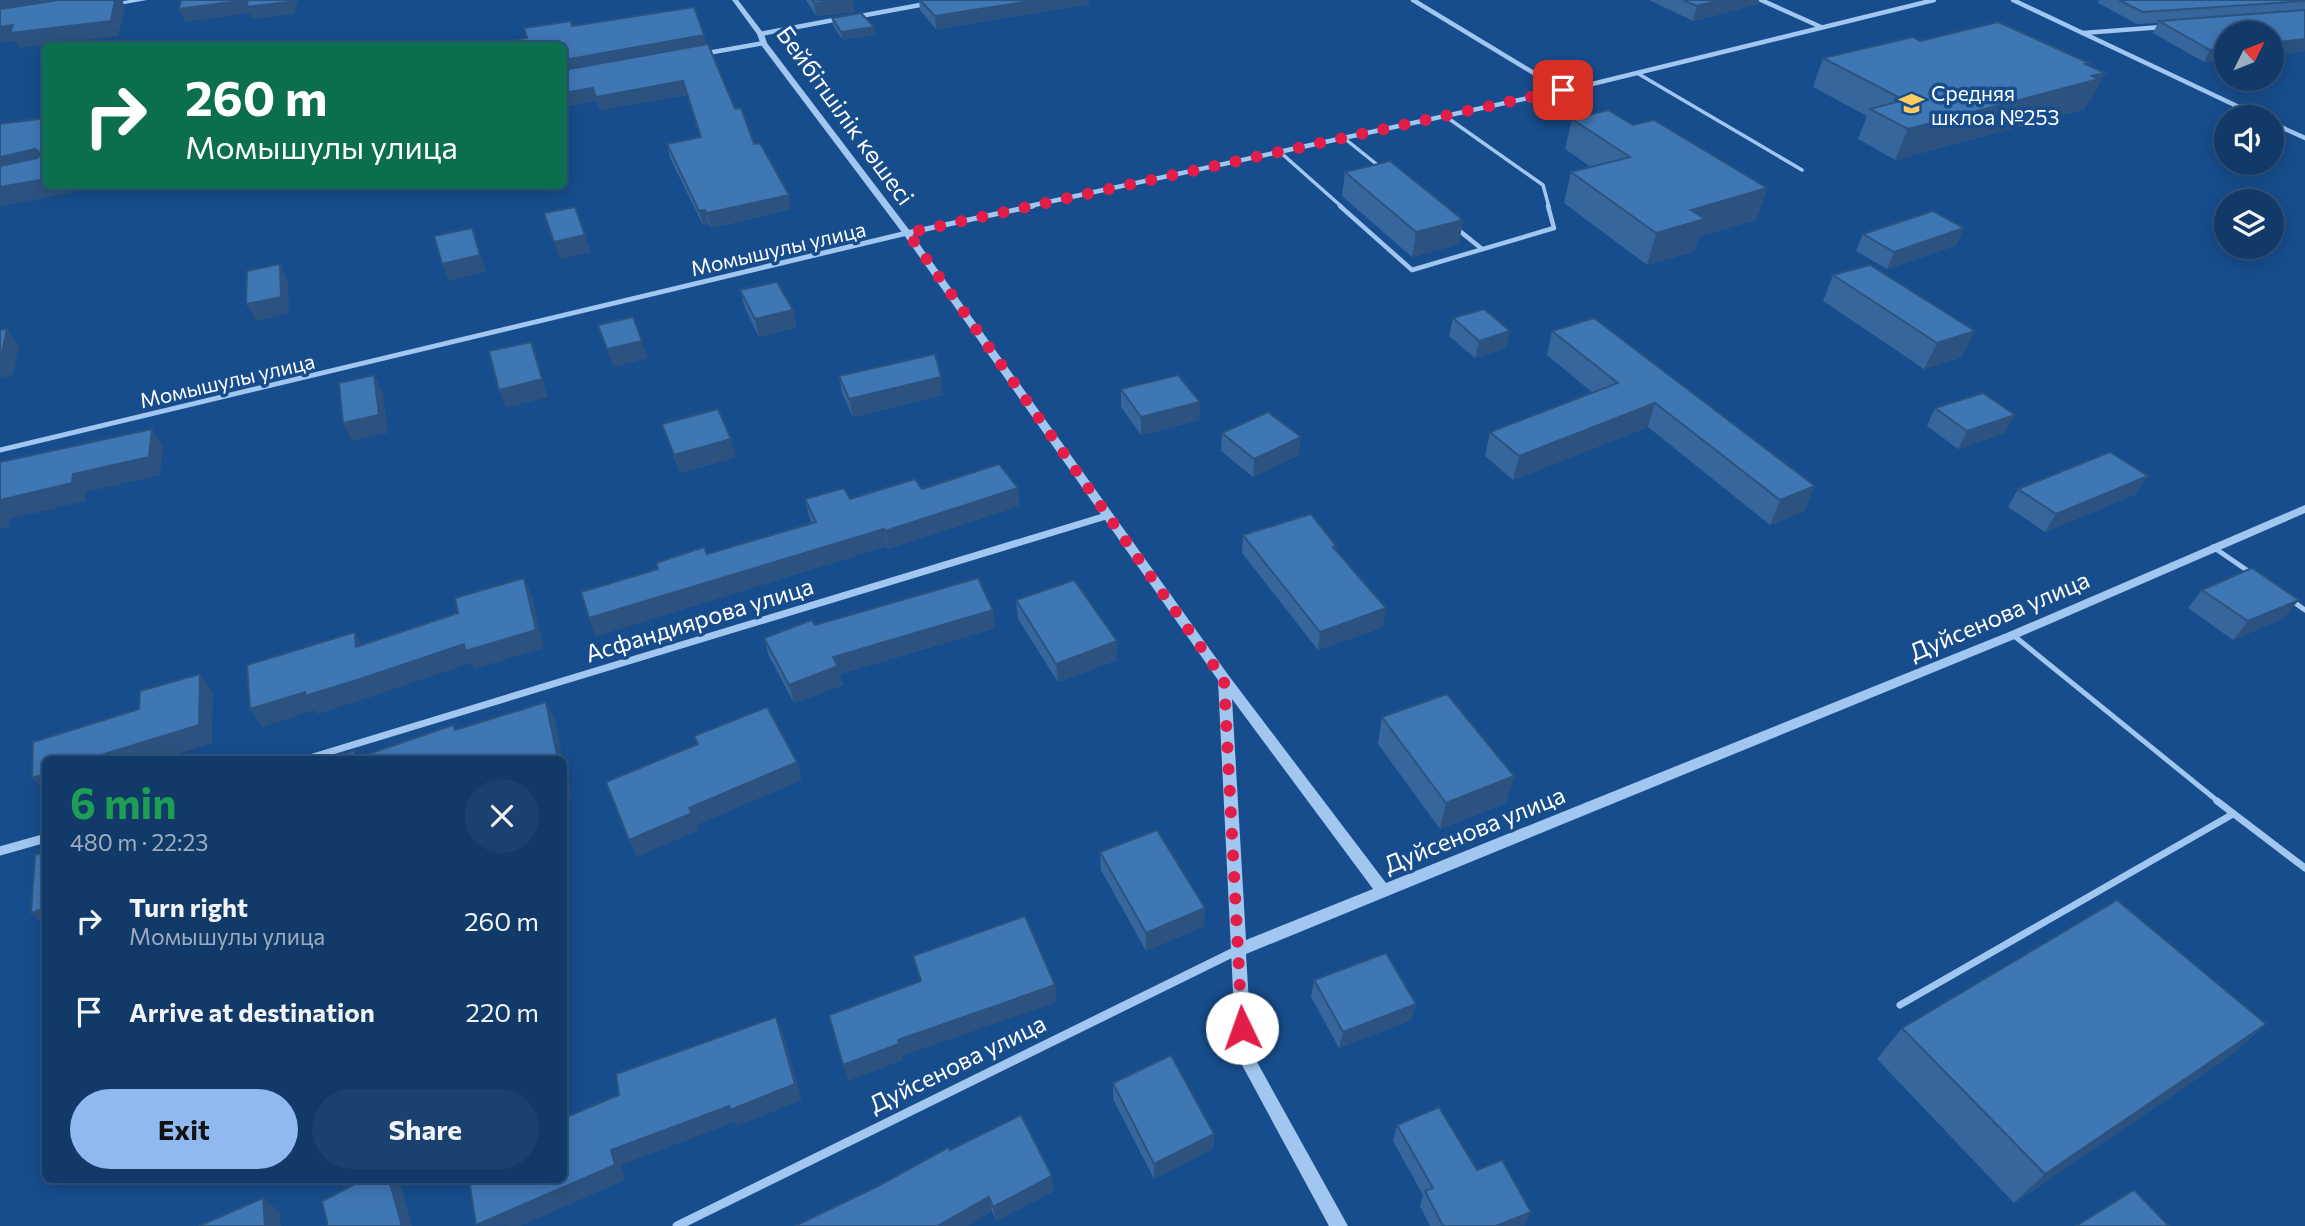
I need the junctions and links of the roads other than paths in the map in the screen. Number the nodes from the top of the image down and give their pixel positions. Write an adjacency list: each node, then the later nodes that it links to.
1 (144, 0): 8 (street)
2 (735, 0): 14 (street, Бейбітшілік көшесі)
3 (947, 0): 9 (street)
4 (1413, 0): 17 (street)
5 (1761, 0): 11 (street)
6 (1934, 0): 11 (street, Момышулы улица)
7 (2013, 0): 13 (street)
8 (104, 6)
9 (853, 17)
10 (840, 19): 14 (street)
11 (1823, 27): 16 (street, Момышулы улица)
12 (2166, 27): 13 (street)
13 (2083, 33): 18 (street)
14 (762, 38): 15 (street); 27 (street, Бейбітшілік көшесі)
15 (697, 55)
16 (1637, 73): 17 (street, Момышулы улица); 24 (lane)
17 (1563, 90): 19 (street, Момышулы улица)
18 (2235, 105)
19 (1445, 116): 21 (street, Момышулы улица); 28 (lane)
20 (2284, 128): 22 (street)
21 (1344, 138): 23 (street, Момышулы улица); 25 (lane)
22 (2305, 138)
23 (1280, 152): 27 (street, Момышулы улица); 28 (lane)
24 (1802, 170)
25 (1387, 172)
26 (1451, 223): 28 (lane)
27 (908, 233): 29 (street, Момышулы улица); 31 (street, Бейбітшілік көшесі)
28 (1482, 249)
29 (0, 450)
30 (2305, 509): 32 (street, Дуйсенова улица)
31 (1106, 516): 37 (street, Бейбітшілік көшесі); 38 (street, Асфандиярова улица)
32 (2213, 547): 33 (lane); 36 (street, Дуйсенова улица)
33 (2259, 579)
34 (2282, 594): 35 (lane)
35 (2305, 610)
36 (2013, 635): 39 (lane); 43 (street, Дуйсенова улица)
37 (1224, 680): 43 (street, Бейбітшілік көшесі); 44 (street)
38 (316, 756)
39 (2233, 814): 42 (lane); 45 (lane)
40 (42, 839): 41 (street)
41 (0, 851)
42 (2305, 868)
43 (1382, 891): 44 (street, Дуйсенова улица)
44 (1238, 950): 46 (street, Дуйсенова улица); 47 (street)
45 (1900, 1005)
46 (677, 1226)
47 (1339, 1226)

